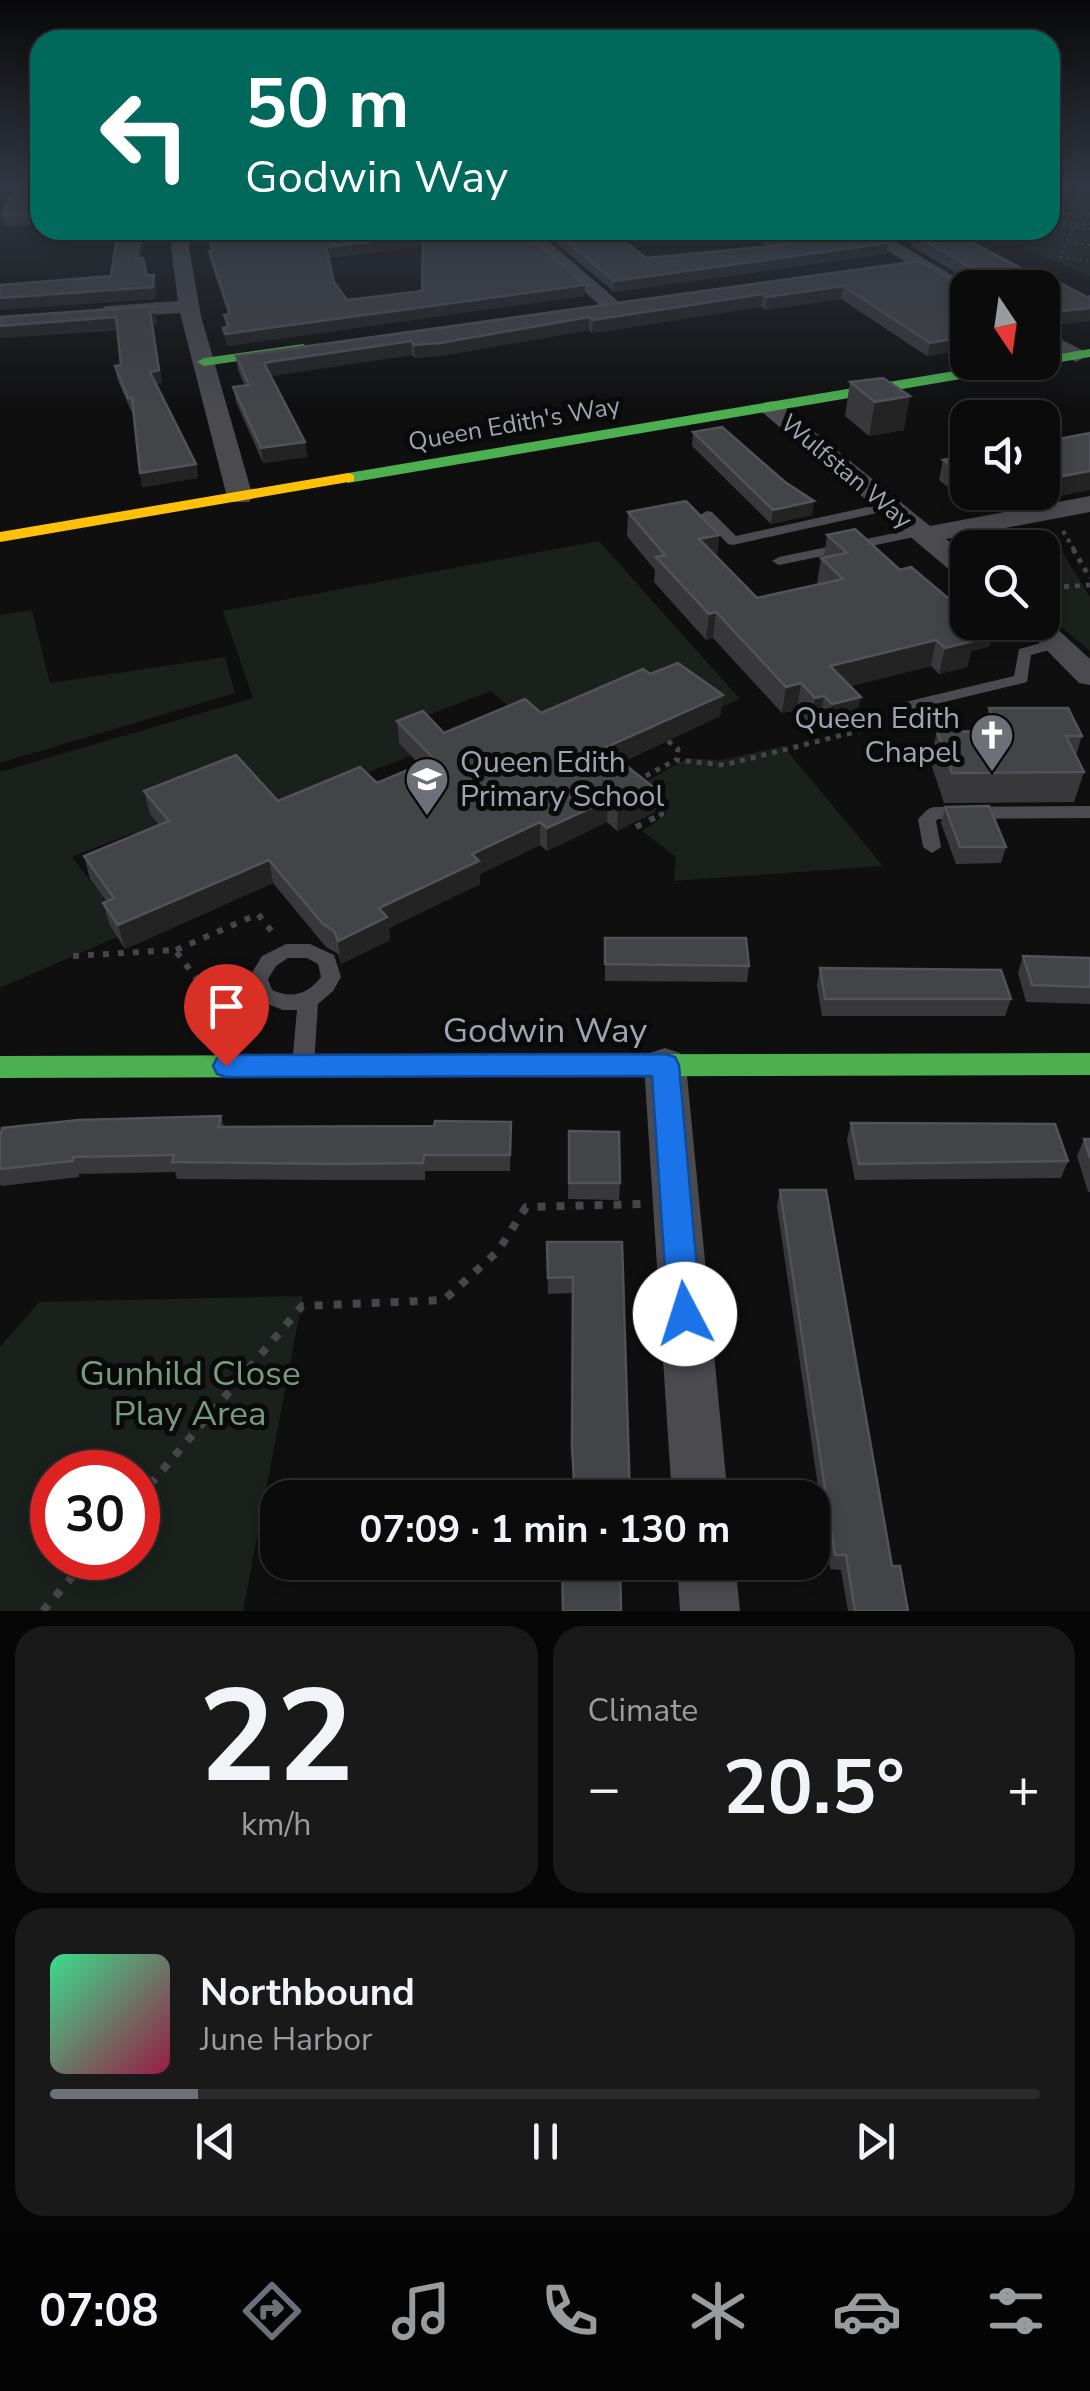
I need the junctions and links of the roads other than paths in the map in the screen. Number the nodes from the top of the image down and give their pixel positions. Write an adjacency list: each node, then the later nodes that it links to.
1 (187, 262): 8 (street)
2 (567, 262): 7 (street)
3 (916, 262): 5 (street)
4 (917, 262): 6 (street)
5 (878, 267)
6 (950, 281)
7 (621, 304): 9 (street)
8 (190, 306): 10 (street); 14 (street)
9 (572, 310)
10 (76, 314)
11 (1060, 344): 13 (street)
12 (320, 346): 14 (street)
13 (1083, 354)
14 (204, 362): 17 (street)
15 (950, 377): 16 (street, Queen Edith's Way)
16 (771, 408): 17 (street, Queen Edith's Way); 19 (street, Wulfstan Way)
17 (240, 497): 22 (street, Queen Edith's Way)
18 (1090, 504): 21 (street, Wulfstan Way)
19 (890, 506): 20 (lane); 21 (street, Wulfstan Way)
20 (707, 514)
21 (921, 533): 23 (street, Wulfstan Way); 24 (lane)
22 (0, 538)
23 (950, 556)
24 (778, 561)
25 (1055, 640): 26 (street)
26 (1059, 643): 27 (street); 28 (lane)
27 (1088, 672)
28 (907, 706)
29 (1090, 812): 30 (lane)
30 (932, 847)
31 (308, 1000): 31 (lane); 35 (lane)
32 (1090, 1064): 33 (street, Godwin Way)
33 (665, 1065): 35 (street, Godwin Way); 36 (street)
34 (0, 1066): 35 (street, Godwin Way)
35 (302, 1066)
36 (699, 1480)
37 (707, 1580): 38 (street)
38 (710, 1611)

